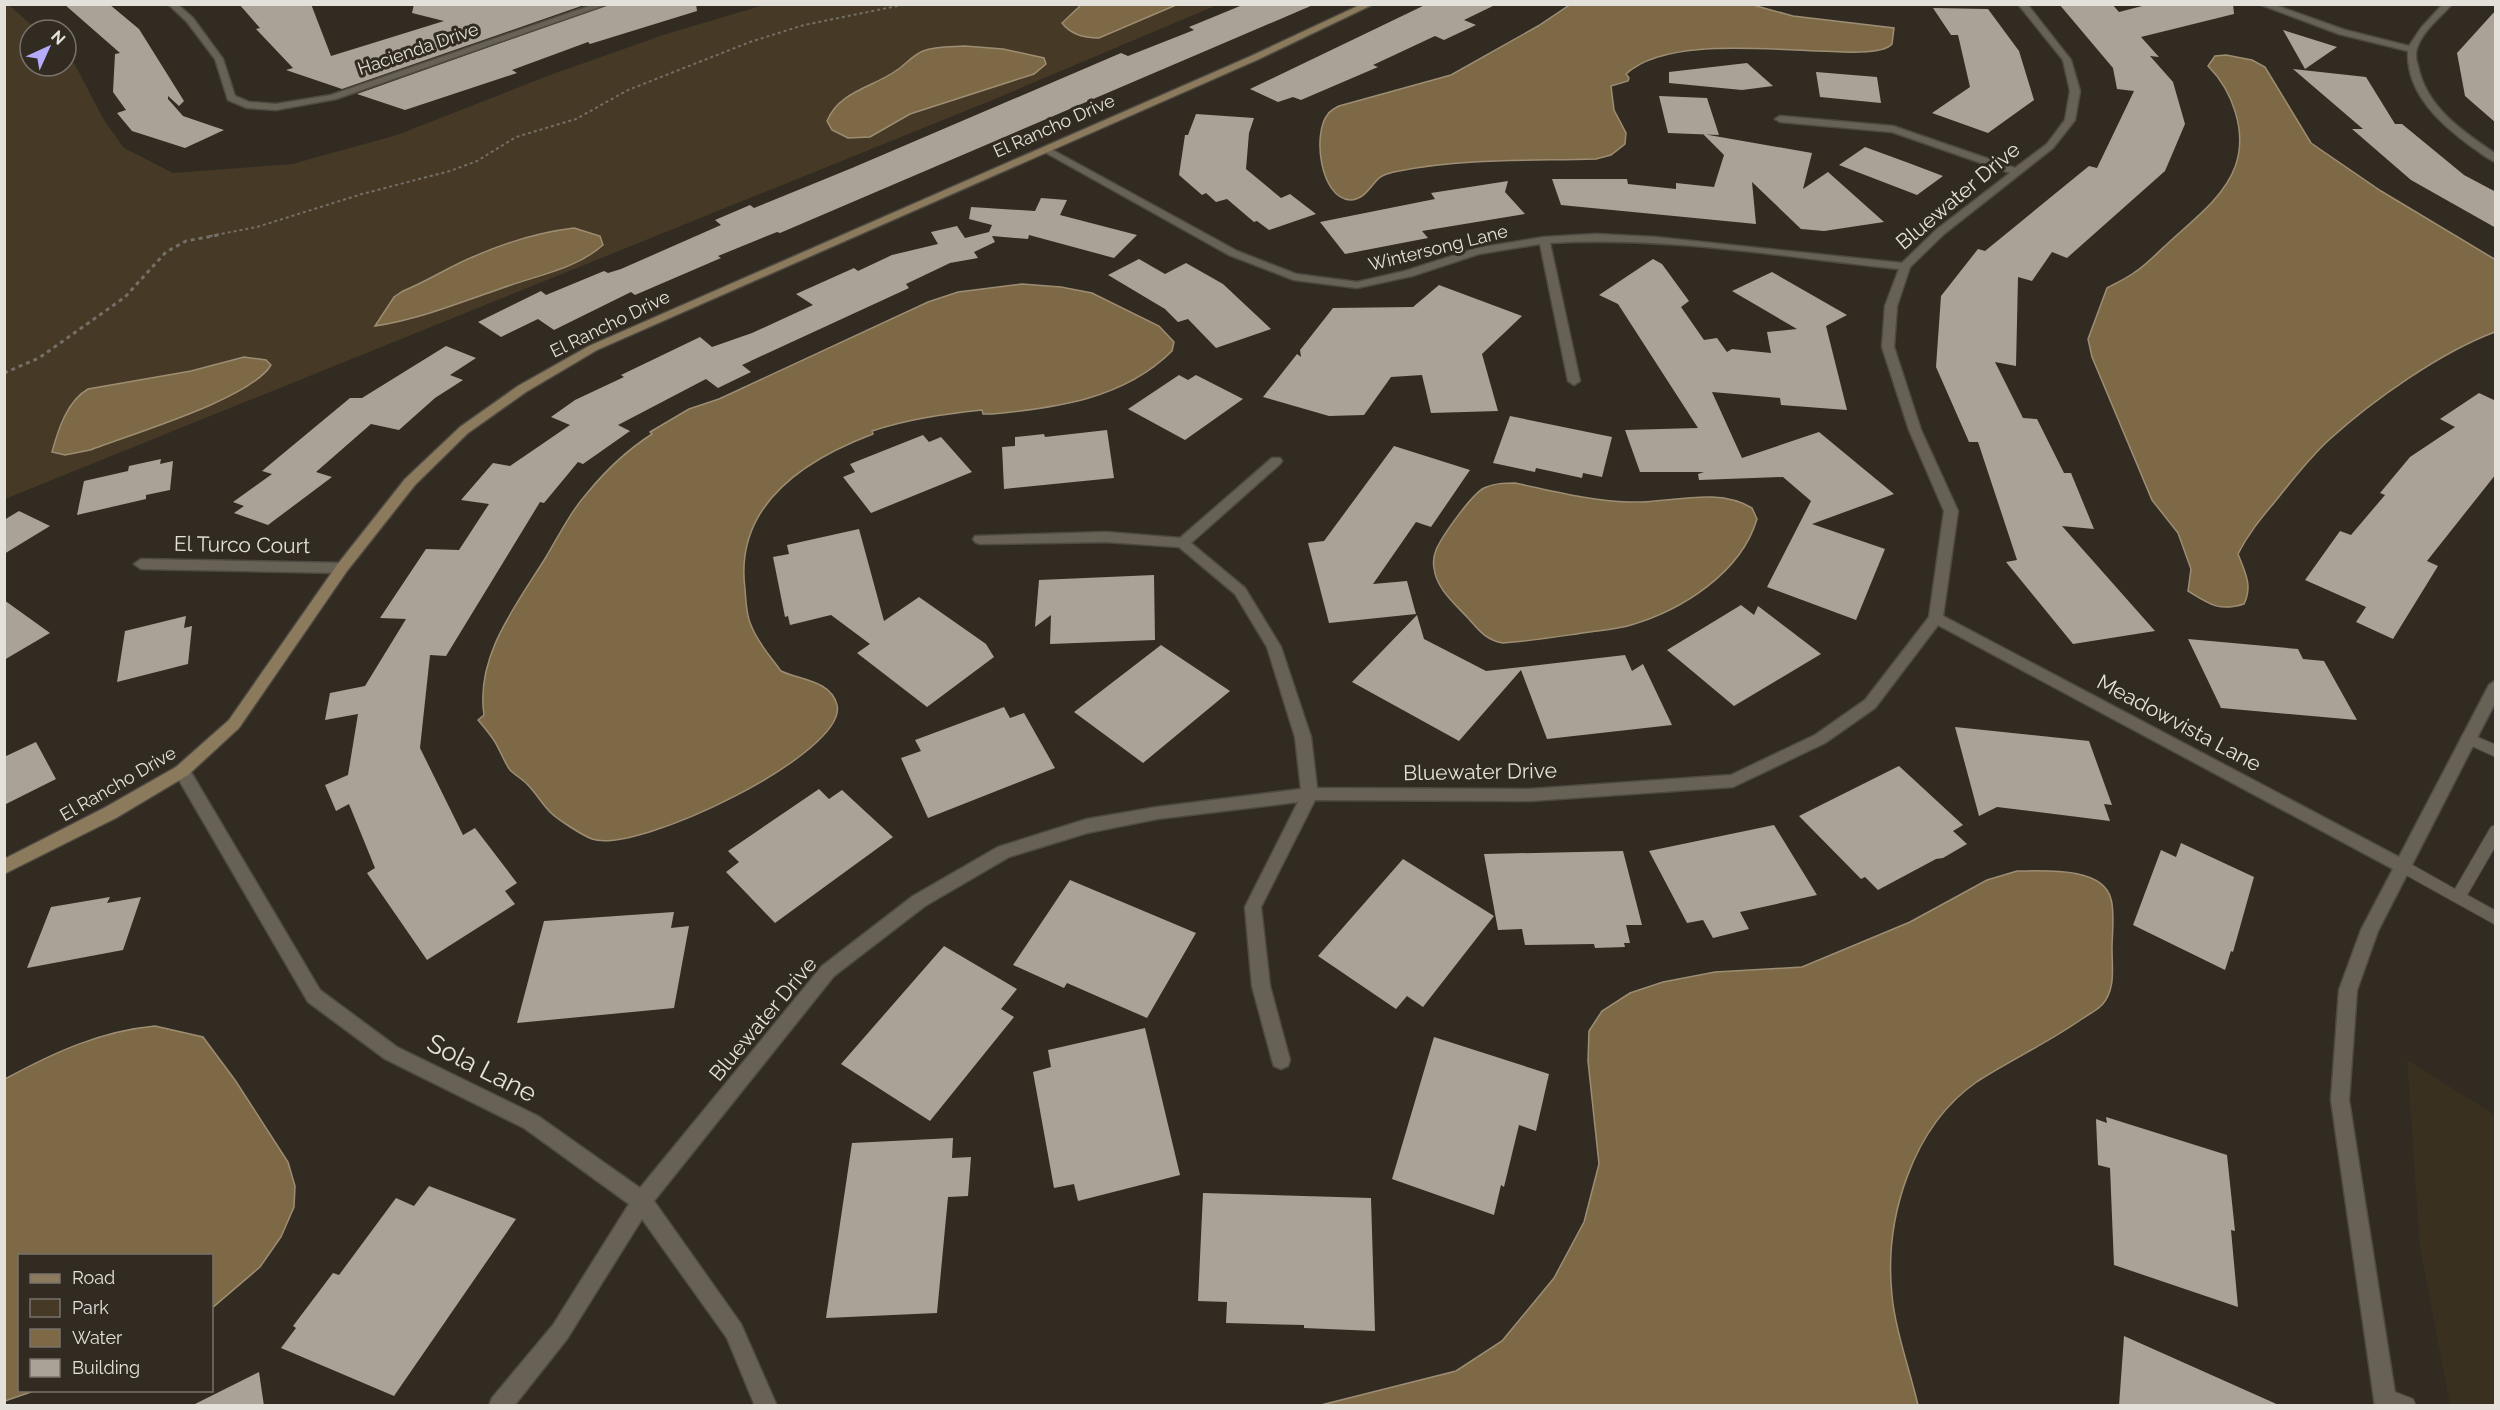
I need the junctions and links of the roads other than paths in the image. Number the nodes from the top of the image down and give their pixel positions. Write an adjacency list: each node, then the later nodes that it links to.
1 (172, 4): 2 (street, Hacienda Drive)
2 (604, 4)
3 (1370, 4): 9 (street, El Rancho Drive)
4 (2022, 4): 11 (street, Bluewater Drive)
5 (2263, 4): 7 (street)
6 (2448, 4): 7 (street)
7 (2411, 49): 10 (street)
8 (1780, 119): 11 (street)
9 (1046, 150): 12 (street, Wintersong Lane); 19 (street, El Rancho Drive)
10 (2496, 159)
11 (2017, 172): 13 (street, Bluewater Drive)
12 (1544, 240): 13 (street, Wintersong Lane); 14 (street)
13 (1905, 266): 20 (street, Bluewater Drive)
14 (1574, 381)
15 (1276, 461): 17 (street)
16 (980, 538): 17 (street)
17 (1183, 543): 25 (street)
18 (141, 564): 19 (street, El Turco Court)
19 (342, 568): 24 (street, El Rancho Drive)
20 (1936, 618): 25 (street, Bluewater Drive); 27 (street, Meadowvista Lane)
21 (2496, 685): 22 (street)
22 (2468, 738): 23 (lane); 27 (street)
23 (2496, 752)
24 (182, 771): 28 (street, El Rancho Drive); 32 (street, Sola Lane)
25 (1310, 794): 31 (street); 32 (street, Bluewater Drive)
26 (2496, 831): 29 (lane)
27 (2402, 866): 29 (lane); 33 (street)
28 (4, 867)
29 (2458, 898): 30 (lane)
30 (2496, 919)
31 (1281, 1060)
32 (642, 1201): 34 (street, Bluewater Drive); 35 (street, Sola Lane)
33 (2385, 1402): 36 (lane)
34 (500, 1406)
35 (766, 1406)
36 (2406, 1406)

